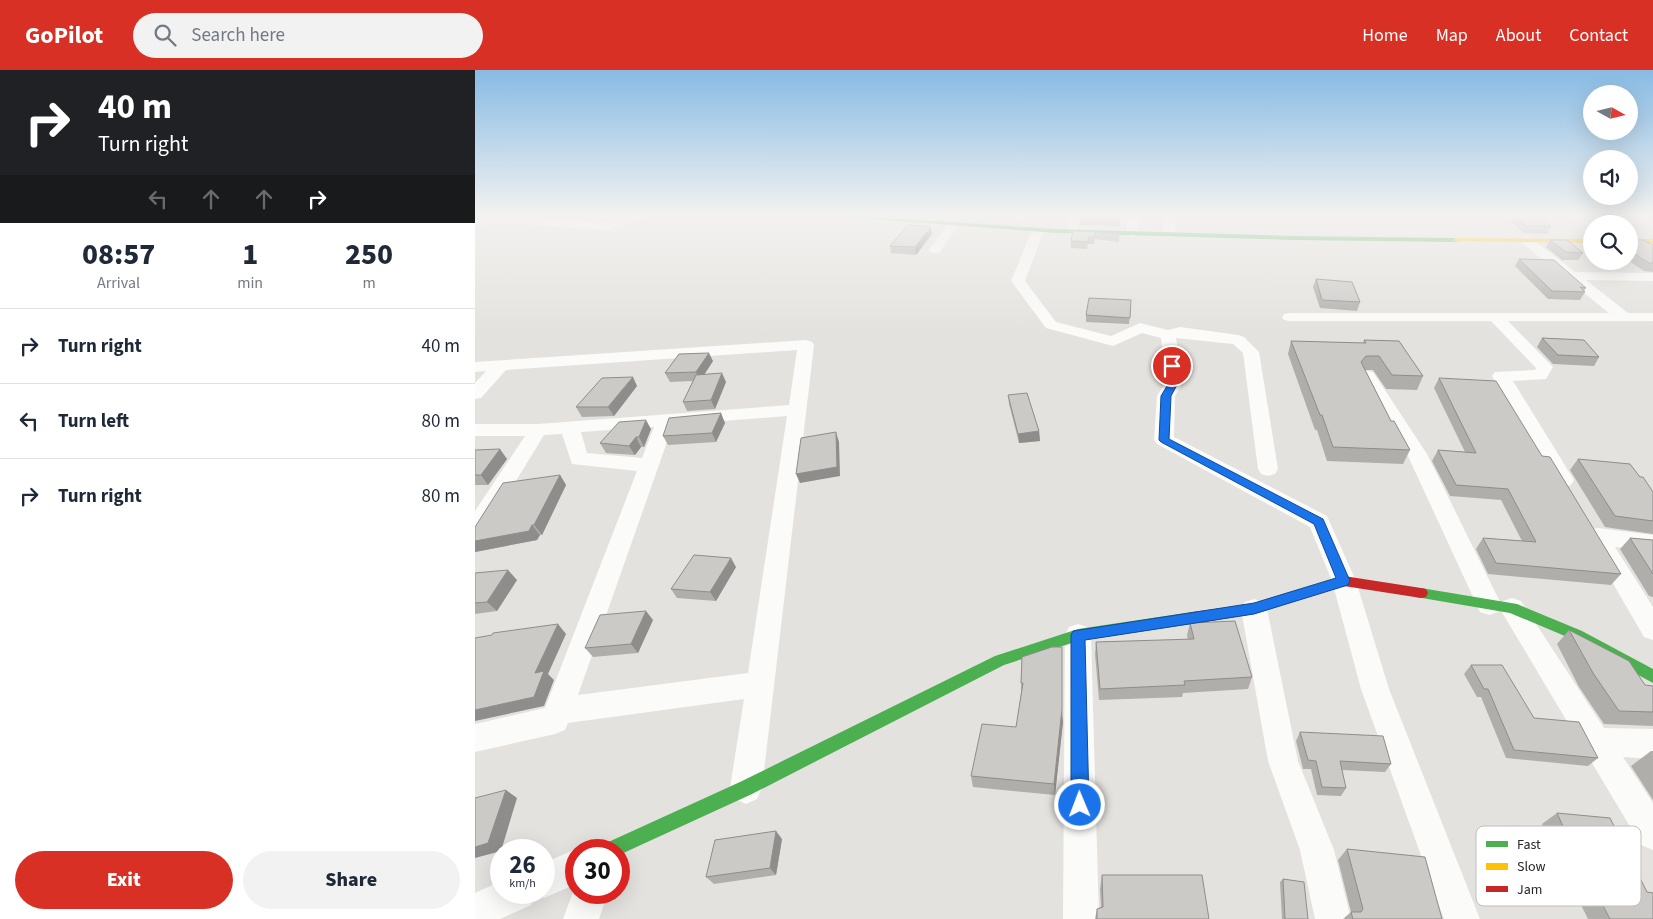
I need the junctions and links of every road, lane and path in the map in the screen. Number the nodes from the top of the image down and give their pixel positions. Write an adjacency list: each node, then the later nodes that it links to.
1 (1028, 255): 9 (street)
2 (1545, 255): 3 (street)
3 (1573, 276): 4 (street); 5 (street)
4 (1653, 277)
5 (1623, 316): 7 (street); 8 (street)
6 (1289, 317): 8 (street)
7 (1653, 317)
8 (1496, 318): 21 (street)
9 (1168, 336): 20 (street); 24 (street)
10 (500, 366): 11 (street); 13 (street); 14 (street)
11 (475, 368)
12 (1367, 376): 25 (street)
13 (475, 394)
14 (797, 410): 15 (street); 30 (street)
15 (666, 420): 16 (street); 19 (street)
16 (570, 427): 18 (street); 19 (street)
17 (475, 430): 18 (street)
18 (538, 430): 22 (street)
19 (649, 466): 31 (street)
20 (1268, 469)
21 (1572, 494)
22 (475, 529)
23 (1653, 543): 27 (street)
24 (1343, 581): 25 (street); 26 (street); 44 (street)
25 (1501, 607): 29 (street); 33 (street)
26 (1254, 609): 28 (street); 43 (street)
27 (1653, 629)
28 (1078, 635): 35 (street); 42 (street)
29 (1653, 676)
30 (760, 684): 31 (street); 35 (street)
31 (559, 711): 32 (street)
32 (475, 738)
33 (1596, 742): 34 (street); 36 (street)
34 (1653, 744)
35 (746, 788): 37 (street)
36 (1653, 833)
37 (630, 841)
38 (492, 904): 40 (street)
39 (586, 904): 41 (street)
40 (475, 912)
41 (581, 919)
42 (1081, 919)
43 (1333, 919)
44 (1462, 919)

